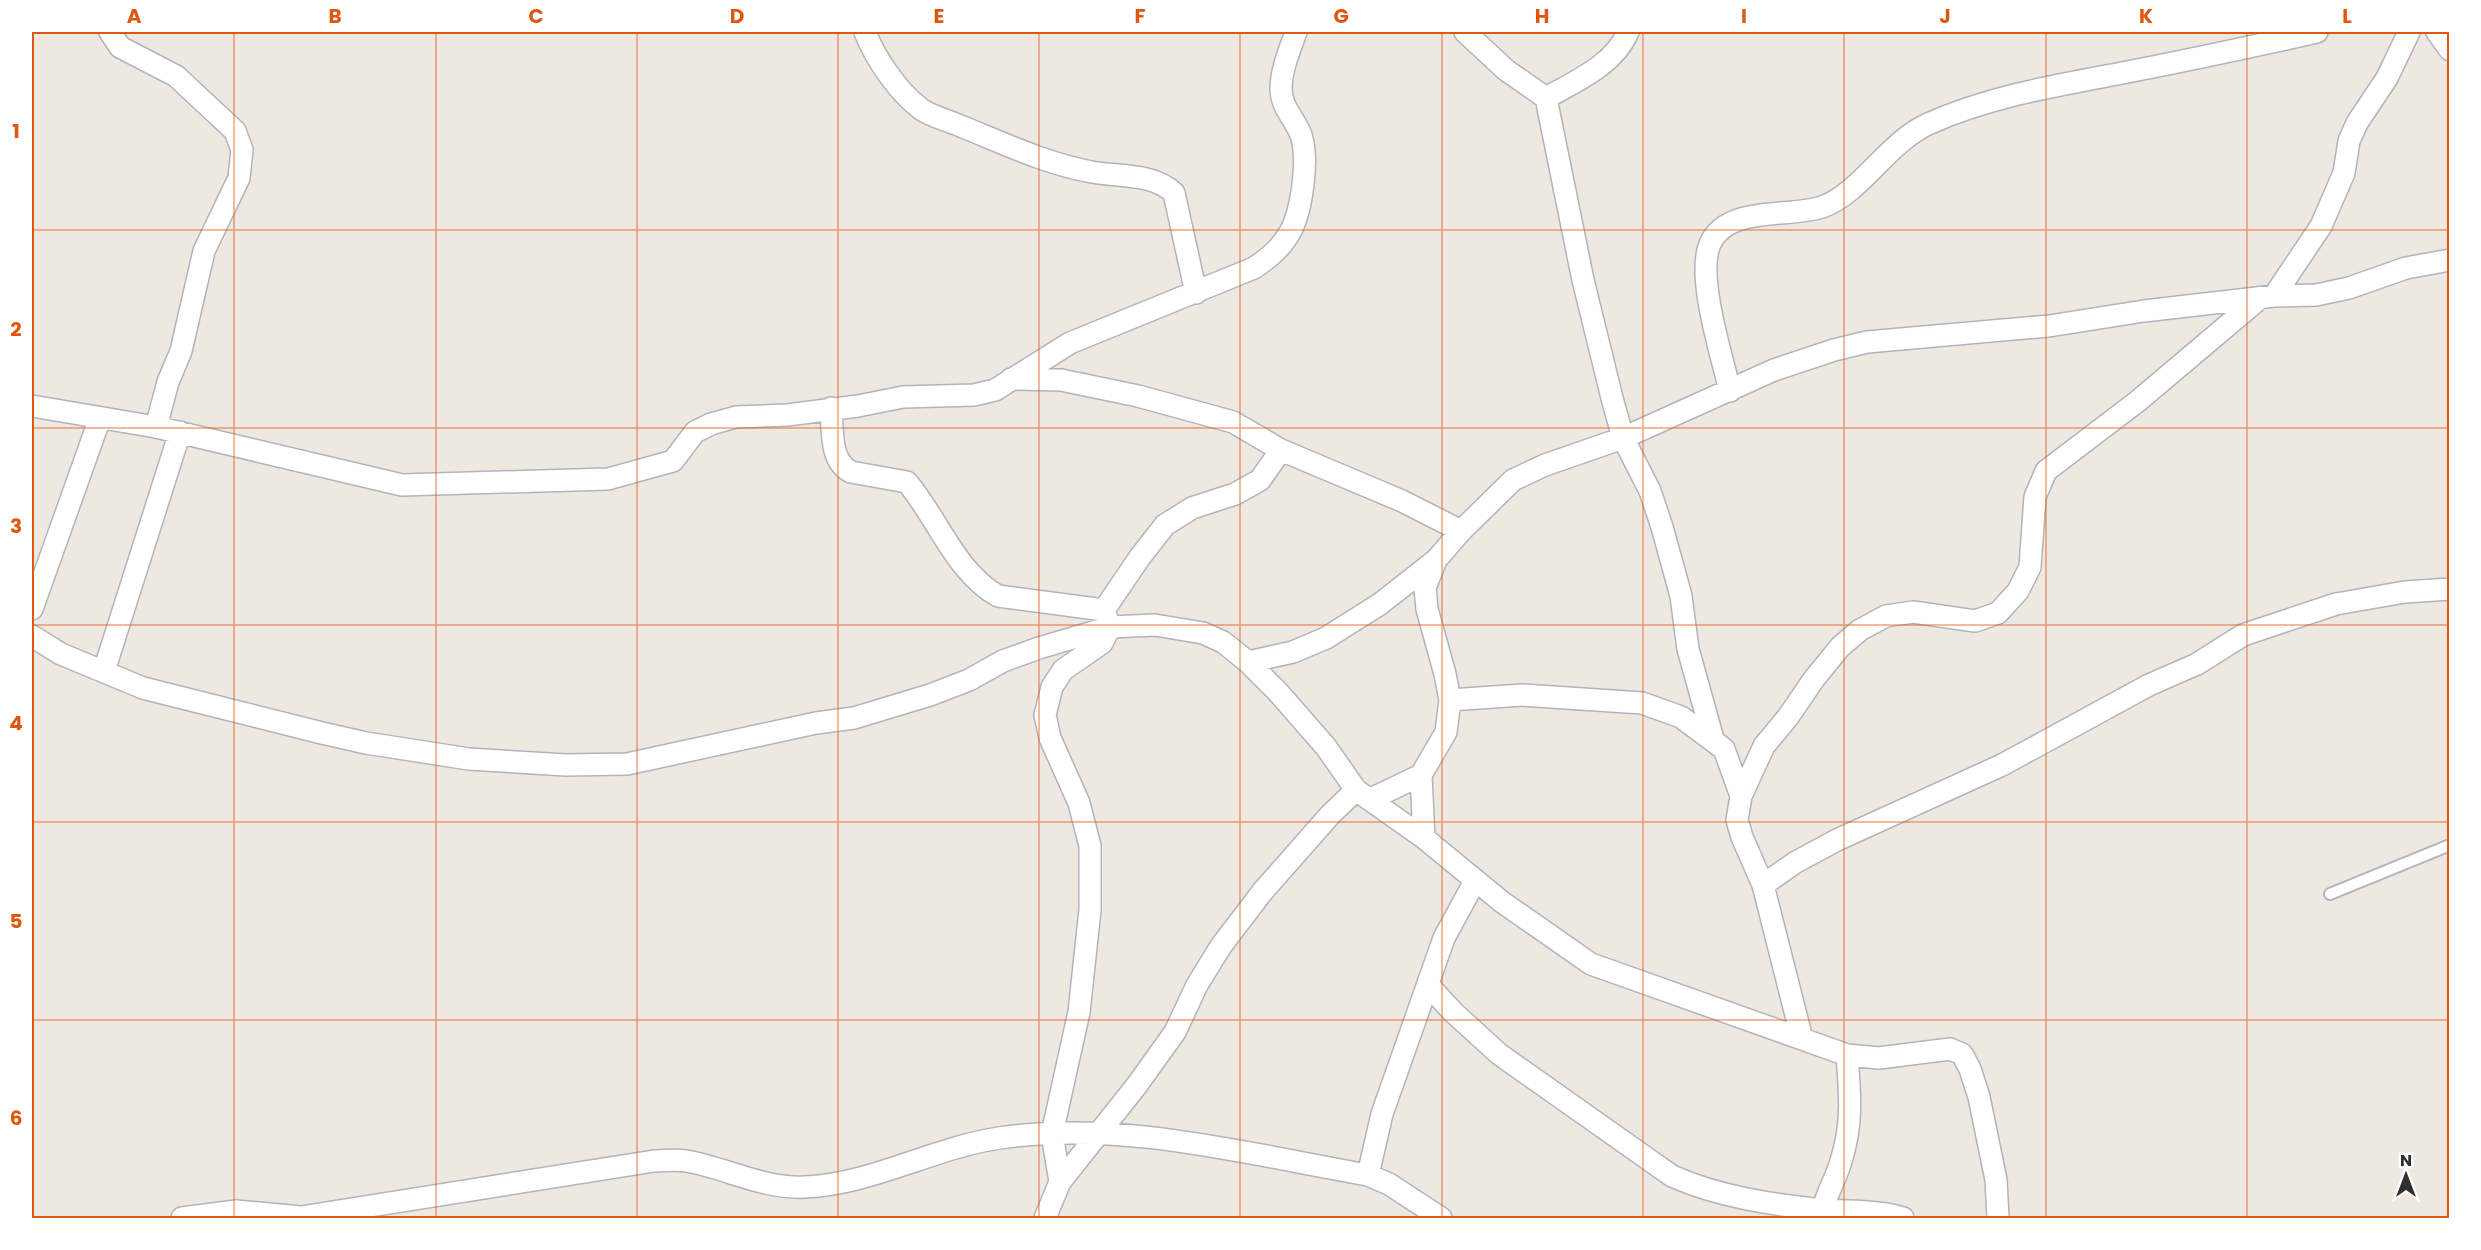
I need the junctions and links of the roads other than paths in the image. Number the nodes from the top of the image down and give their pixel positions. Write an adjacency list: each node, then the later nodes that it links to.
1 (110, 32): 19 (street)
2 (1296, 32): 12 (street)
3 (1465, 32): 10 (street)
4 (1628, 32): 10 (street)
5 (2317, 32): 15 (street)
6 (2409, 32): 13 (street)
7 (2437, 32): 9 (street)
8 (863, 34): 12 (street)
9 (2450, 50)
10 (1546, 98): 21 (street)
11 (2450, 260): 13 (street)
12 (1197, 293): 14 (street)
13 (2267, 297): 15 (street); 33 (street)
14 (1011, 379): 17 (street); 22 (street)
15 (1730, 391): 21 (street)
16 (32, 406): 18 (street)
17 (831, 408): 20 (street); 27 (street)
18 (100, 418): 19 (street); 26 (street)
19 (156, 427): 20 (street)
20 (180, 432): 30 (street)
21 (1623, 438): 23 (street); 32 (street)
22 (1281, 450): 23 (street); 27 (street)
23 (1461, 531): 24 (street)
24 (1436, 560): 29 (street); 31 (street)
25 (2450, 590): 40 (street)
26 (32, 609)
27 (1107, 619): 29 (street); 30 (street); 46 (street)
28 (32, 636): 30 (street)
29 (1248, 662): 35 (street)
30 (104, 671)
31 (1450, 700): 32 (street); 34 (street)
32 (1719, 744): 33 (street); 36 (street)
33 (1764, 746): 36 (street)
34 (1421, 776): 35 (street); 37 (street)
35 (1364, 795): 37 (street); 45 (street)
36 (1741, 796): 40 (street)
37 (1424, 838): 39 (street)
38 (2450, 845): 41 (lane)
39 (1475, 881): 42 (street); 43 (street)
40 (1763, 885): 43 (street)
41 (2330, 894)
42 (1428, 985): 47 (street); 49 (street)
43 (1802, 1040): 44 (street)
44 (1847, 1055): 49 (street); 54 (street)
45 (1100, 1132): 46 (street); 47 (street); 48 (street)
46 (1052, 1134): 48 (street); 50 (street)
47 (1368, 1175): 52 (street)
48 (1060, 1182): 51 (street)
49 (1822, 1214): 53 (street)
50 (182, 1218)
51 (1045, 1218)
52 (1441, 1218)
53 (1904, 1218)
54 (1998, 1218)

